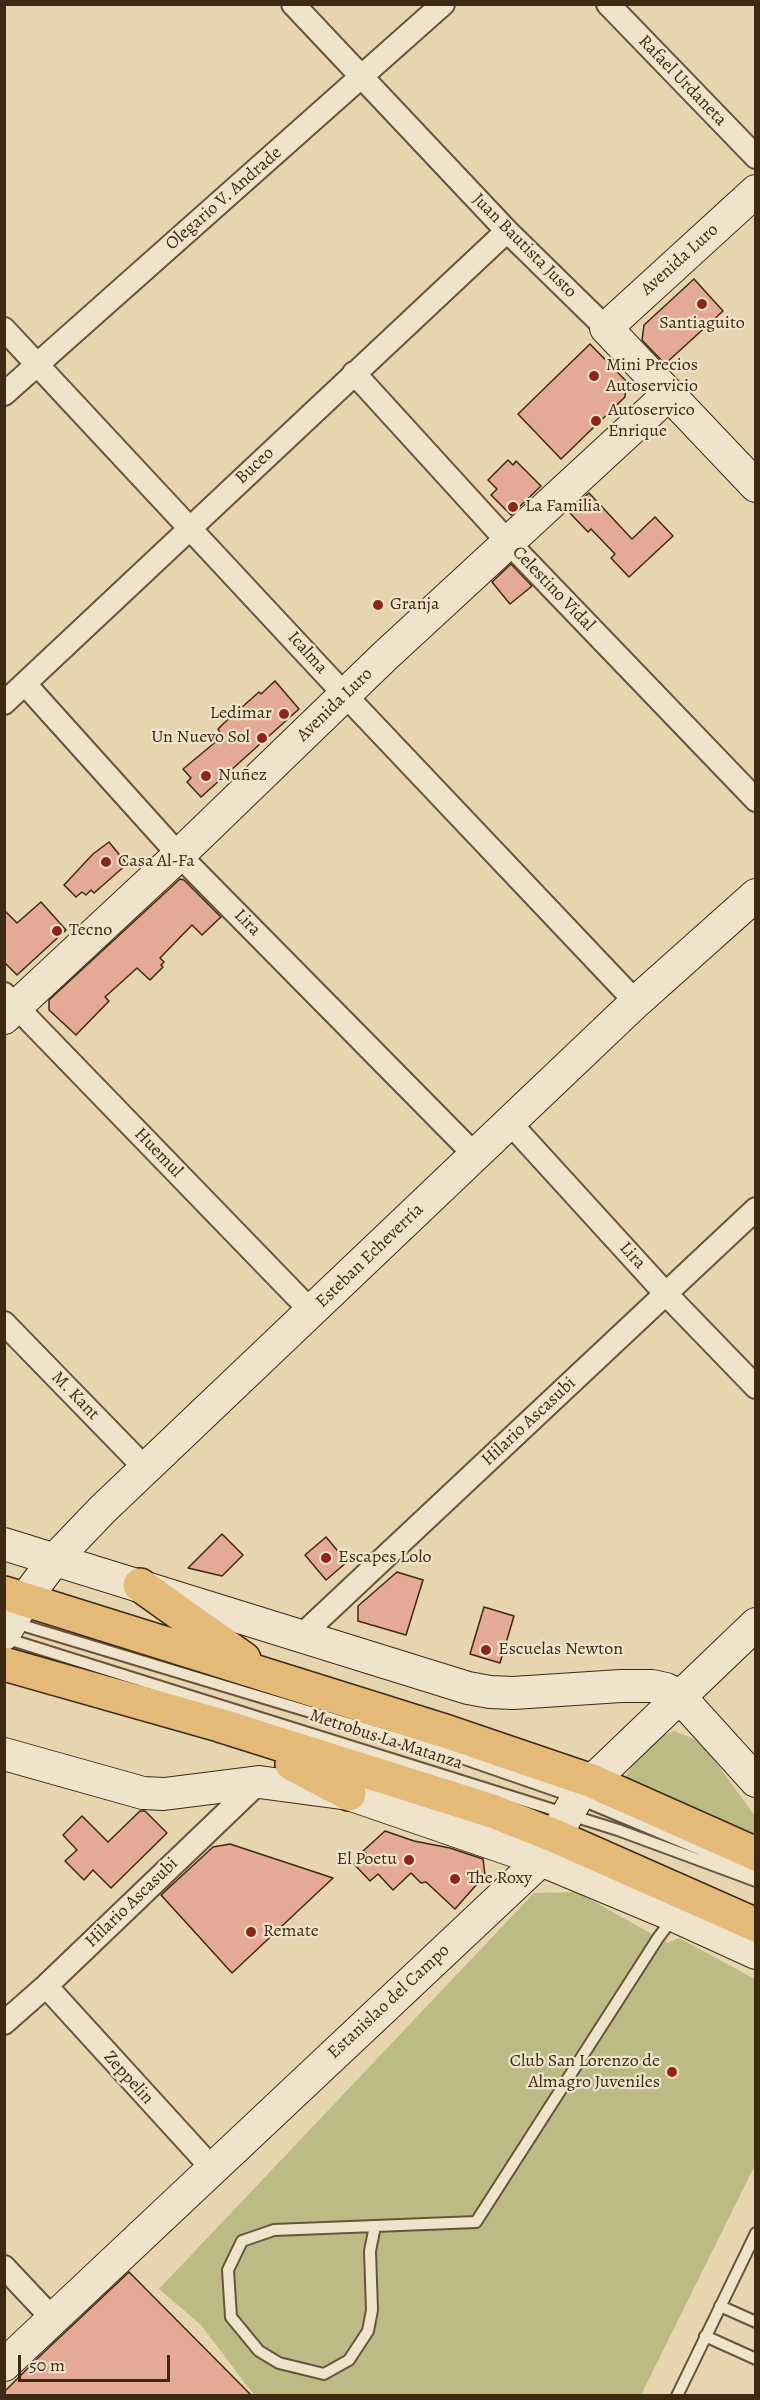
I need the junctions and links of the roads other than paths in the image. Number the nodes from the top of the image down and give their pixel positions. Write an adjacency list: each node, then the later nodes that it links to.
1 (293, 4): 4 (street, Juan Bautista Justo)
2 (443, 4): 4 (street, Olegario V. Andrade)
3 (608, 4): 5 (street, Rafael Urdaneta)
4 (363, 78): 7 (street, Juan Bautista Justo); 10 (street, Olegario V. Andrade)
5 (756, 156)
6 (756, 192): 8 (street, Avenida Luro)
7 (507, 231): 8 (street, Juan Bautista Justo); 11 (street, Buceo)
8 (606, 328): 13 (street, Juan Bautista Justo)
9 (4, 329): 10 (street, Icalma)
10 (37, 364): 12 (street, Olegario V. Andrade); 15 (street, Icalma)
11 (354, 373): 15 (street, Buceo); 16 (street, Celestino Vidal)
12 (4, 394)
13 (669, 394): 14 (street, Juan Bautista Justo); 16 (street, Avenida Luro)
14 (756, 486)
15 (191, 527): 17 (street, Buceo); 18 (street, Icalma)
16 (509, 543): 18 (street, Avenida Luro); 20 (street, Celestino Vidal)
17 (26, 684): 19 (street, Buceo); 21 (street, Lira)
18 (345, 696): 21 (street, Avenida Luro); 23 (street, Icalma)
19 (4, 703)
20 (756, 800)
21 (179, 855): 24 (street, Avenida Luro); 26 (street, Lira)
22 (756, 895): 23 (street, Esteban Echeverría)
23 (636, 1002): 25 (street, Esteban Echeverría)
24 (9, 1006): 29 (street, Huemul)
25 (510, 1123): 26 (street, Esteban Echeverría); 28 (street, Lira)
26 (475, 1155): 29 (street, Esteban Echeverría)
27 (756, 1209): 28 (street, Hilario Ascasubi)
28 (666, 1293): 31 (street, Lira); 38 (street, Hilario Ascasubi)
29 (312, 1312): 32 (street, Esteban Echeverría)
30 (4, 1323): 32 (street, M. Kant)
31 (756, 1387)
32 (146, 1469): 34 (street, Esteban Echeverría)
33 (4, 1544): 34 (street)
34 (55, 1559): 35 (street); 36 (street, Esteban Echeverría)
35 (140, 1585): 38 (street); 40 (highway)
36 (9, 1618): 40 (highway); 47 (lane, Metrobus La Matanza); 47 (lane, Metrobus La Matanza)
37 (756, 1624): 41 (street, Estanislao del Campo)
38 (302, 1635): 41 (street)
39 (4, 1664): 42 (highway)
40 (271, 1677): 47 (highway)
41 (679, 1696): 45 (street); 47 (street, Estanislao del Campo)
42 (219, 1725): 46 (highway); 47 (highway)
43 (4, 1754): 44 (street)
44 (259, 1782): 46 (street); 54 (street, Hilario Ascasubi)
45 (756, 1782)
46 (349, 1794): 47 (street)
47 (566, 1818): 48 (highway); 49 (lane, Metrobus La Matanza); 50 (lane, Metrobus La Matanza); 51 (street); 52 (highway); 56 (street, Estanislao del Campo)
48 (756, 1854)
49 (756, 1873)
50 (756, 1881)
51 (675, 1916): 53 (street); 57 (lane)
52 (756, 1925)
53 (756, 1953)
54 (46, 1986): 55 (street, Hilario Ascasubi); 56 (street, Zeppelin)
55 (4, 2023)
56 (212, 2168): 61 (street, Estanislao del Campo)
57 (375, 2226): 57 (lane)
58 (756, 2233): 60 (lane)
59 (4, 2267): 61 (street)
60 (720, 2306): 62 (lane); 63 (lane)
61 (52, 2318): 65 (street, Estanislao del Campo)
62 (756, 2322)
63 (705, 2336): 64 (lane); 66 (lane)
64 (756, 2359)
65 (4, 2365)
66 (677, 2396)

